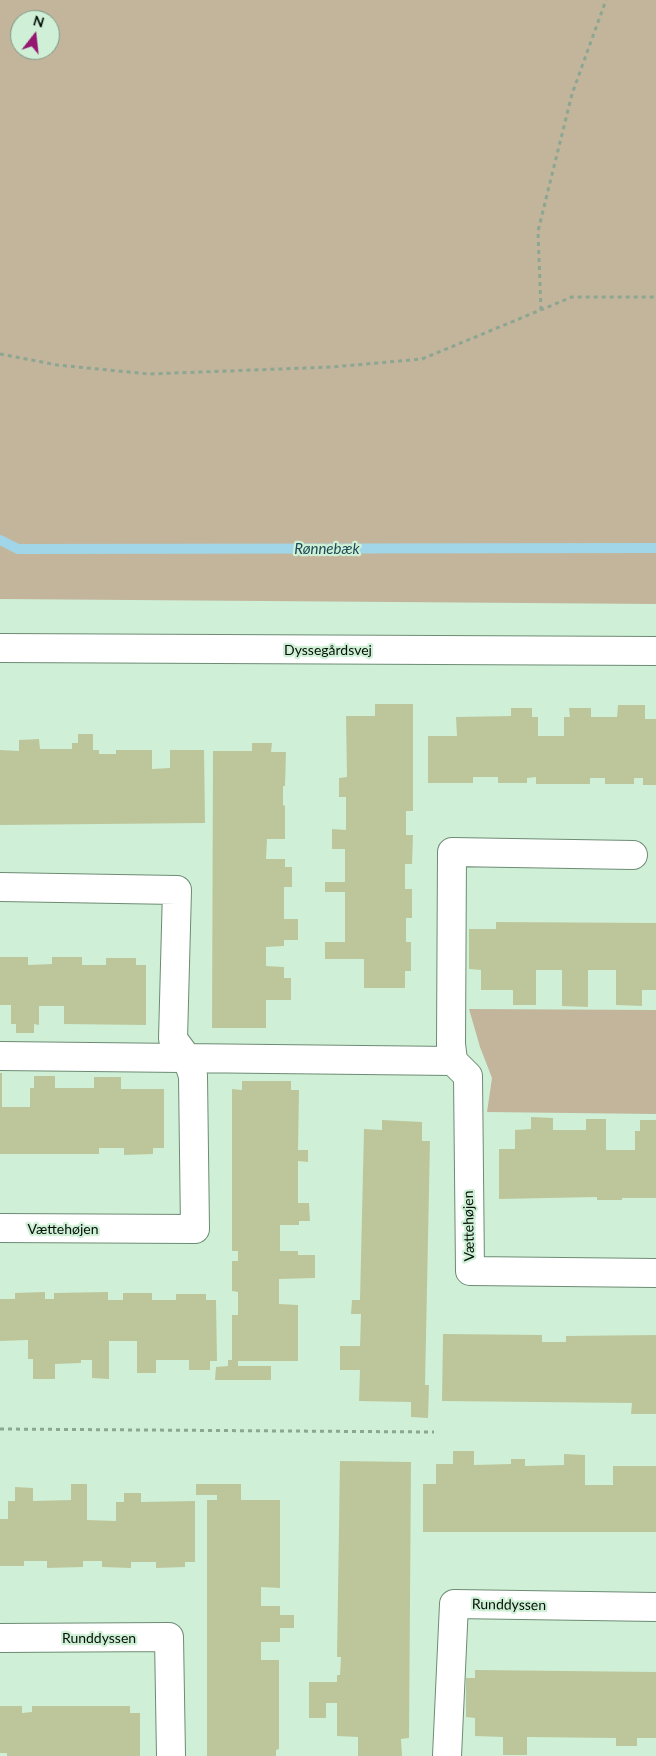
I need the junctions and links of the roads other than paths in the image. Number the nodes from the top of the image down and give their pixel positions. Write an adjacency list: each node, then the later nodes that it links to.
1 (0, 648): 2 (street, Dyssegårdsvej)
2 (656, 651)
3 (633, 854): 7 (street)
4 (0, 887): 6 (street, Vættehøjen)
5 (0, 1056): 6 (street)
6 (187, 1058): 7 (street); 8 (street, Vættehøjen)
7 (453, 1061): 9 (street, Vættehøjen)
8 (0, 1228)
9 (656, 1273)
10 (656, 1607): 13 (street, Runddyssen)
11 (0, 1638): 12 (street, Runddyssen)
12 (171, 1756)
13 (447, 1756)

